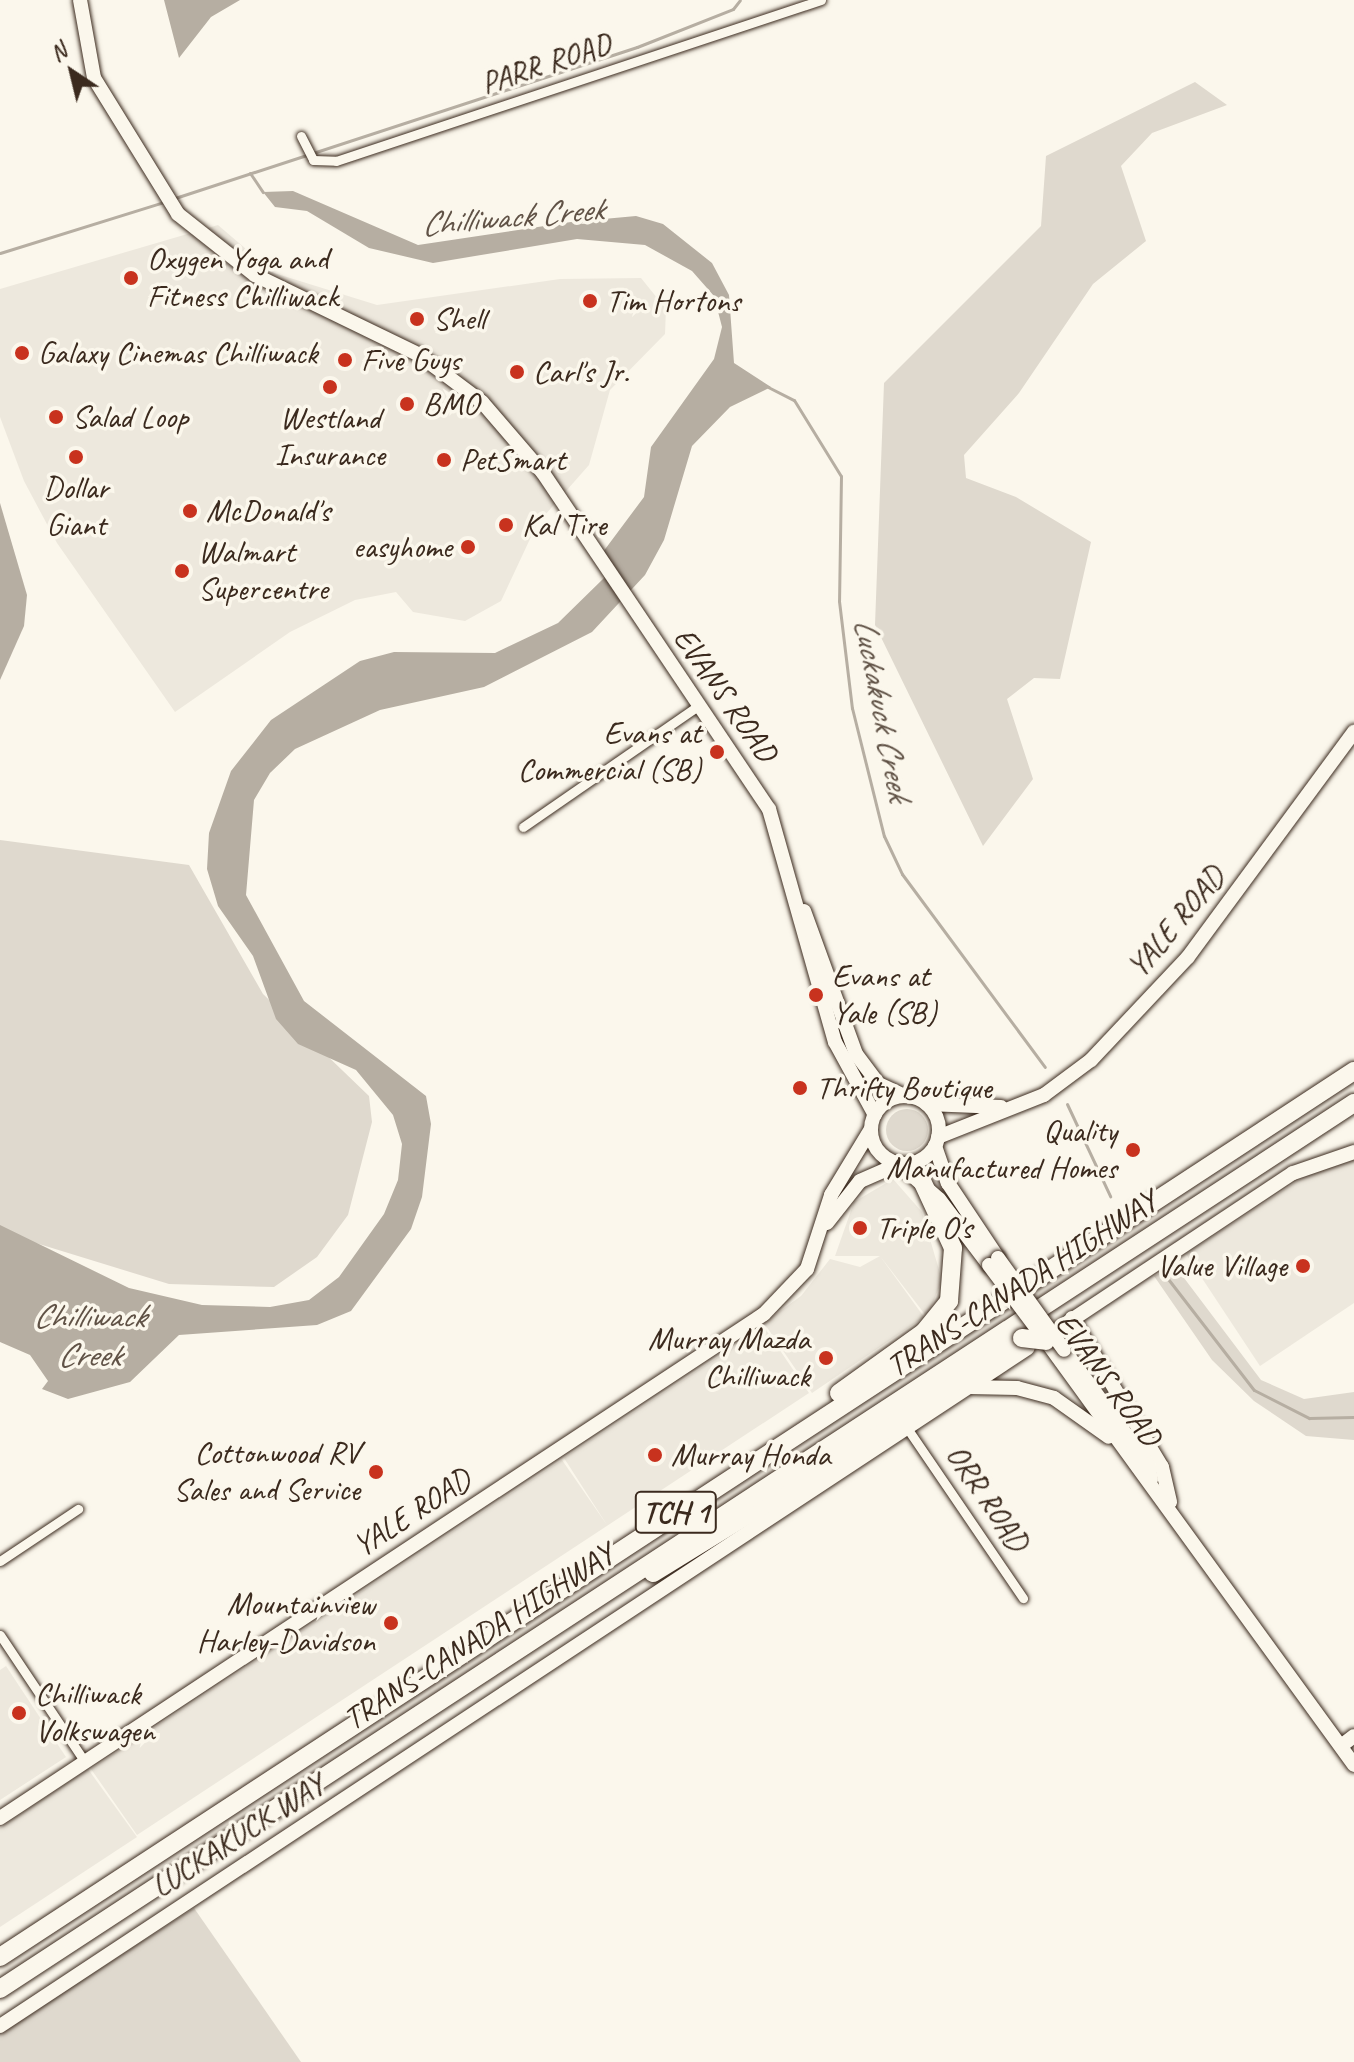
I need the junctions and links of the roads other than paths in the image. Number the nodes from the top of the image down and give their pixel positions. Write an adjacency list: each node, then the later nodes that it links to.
1 (80, 0): 4 (street, EVANS ROAD)
2 (821, 0): 3 (street, PARR ROAD)
3 (301, 136)
4 (698, 706): 6 (street); 7 (street, EVANS ROAD)
5 (1354, 732): 12 (street, YALE ROAD)
6 (523, 827)
7 (800, 905): 9 (street, EVANS ROAD); 13 (street, EVANS ROAD)
8 (1354, 1071): 29 (highway, TRANS-CANADA HIGHWAY / TCH 1)
9 (905, 1096): 11 (street); 13 (street)
10 (1354, 1103): 32 (highway, TRANS-CANADA HIGHWAY / TCH 1)
11 (927, 1104): 12 (street, YALE ROAD); 14 (street)
12 (1005, 1107): 14 (street, YALE ROAD)
13 (873, 1122): 16 (street); 18 (street, YALE ROAD)
14 (936, 1142): 16 (street); 19 (street, EVANS ROAD)
15 (1354, 1152): 28 (street)
16 (899, 1164): 17 (street, EVANS ROAD); 18 (street, YALE ROAD)
17 (922, 1181): 19 (street, EVANS ROAD); 29 (highway)
18 (825, 1226): 36 (street, YALE ROAD)
19 (994, 1261): 20 (street, EVANS ROAD, bridge)
20 (1042, 1340): 21 (street, LUCKAKUCK WAY); 25 (street, EVANS ROAD); 26 (street, EVANS ROAD); 32 (highway)
21 (1005, 1363): 22 (street, LUCKAKUCK WAY); 23 (street)
22 (969, 1387): 23 (street); 24 (street, LUCKAKUCK WAY)
23 (1017, 1388): 25 (street)
24 (907, 1428): 31 (street, ORR ROAD); 41 (street, LUCKAKUCK WAY)
25 (1122, 1447): 26 (street, EVANS ROAD)
26 (1151, 1480): 28 (street, EVANS ROAD)
27 (78, 1509): 30 (street)
28 (1172, 1510): 35 (street, EVANS ROAD)
29 (664, 1519): 39 (highway, TRANS-CANADA HIGHWAY / TCH 1)
30 (0, 1561)
31 (1023, 1598)
32 (589, 1600): 40 (highway, TRANS-CANADA HIGHWAY / TCH 1)
33 (0, 1635): 36 (street)
34 (1354, 1736): 35 (street)
35 (1341, 1746): 37 (street, EVANS ROAD)
36 (85, 1762): 38 (street, YALE ROAD)
37 (1354, 1765)
38 (0, 1818)
39 (0, 1957)
40 (0, 1989)
41 (0, 2026)

